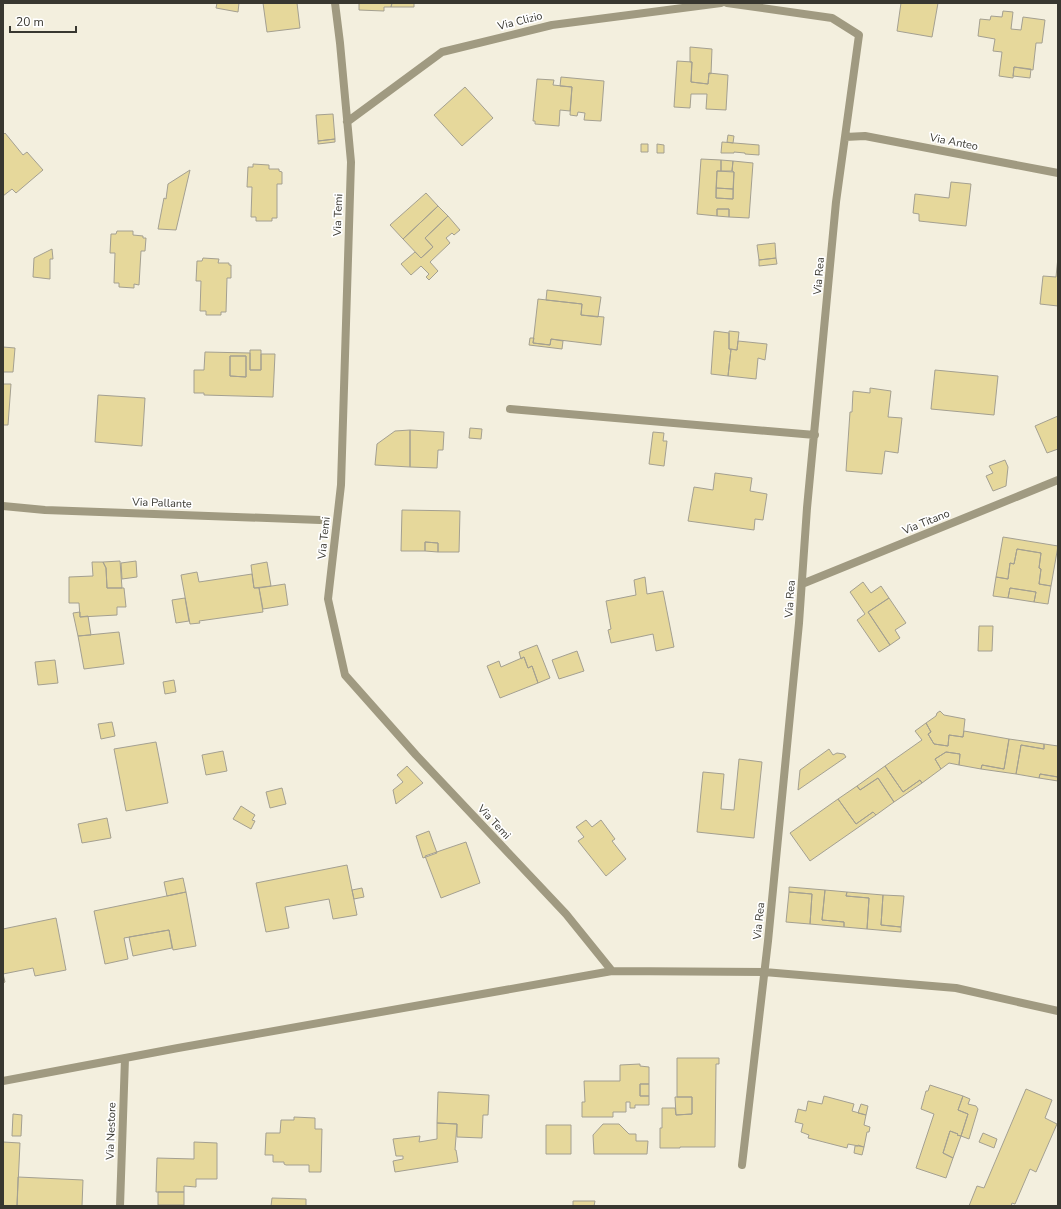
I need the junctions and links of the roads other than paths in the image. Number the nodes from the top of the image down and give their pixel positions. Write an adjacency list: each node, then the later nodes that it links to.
1 (335, 3): 4 (street, Via Temi)
2 (720, 3): 4 (street, Via Clizio)
3 (727, 3): 5 (street, Via Rea)
4 (347, 122): 13 (street, Via Temi)
5 (845, 137): 6 (street, Via Anteo); 8 (street, Via Rea)
6 (1058, 173)
7 (510, 409): 8 (street)
8 (815, 435): 12 (street, Via Rea)
9 (1058, 480): 12 (street, Via Titano)
10 (3, 506): 11 (street, Via Pallante)
11 (320, 520)
12 (802, 584): 14 (street, Via Rea)
13 (612, 971): 14 (street); 16 (street)
14 (764, 972): 15 (street); 18 (street, Via Rea)
15 (1058, 1010)
16 (125, 1058): 17 (street); 19 (street, Via Nestore)
17 (3, 1081)
18 (742, 1165)
19 (120, 1206)

